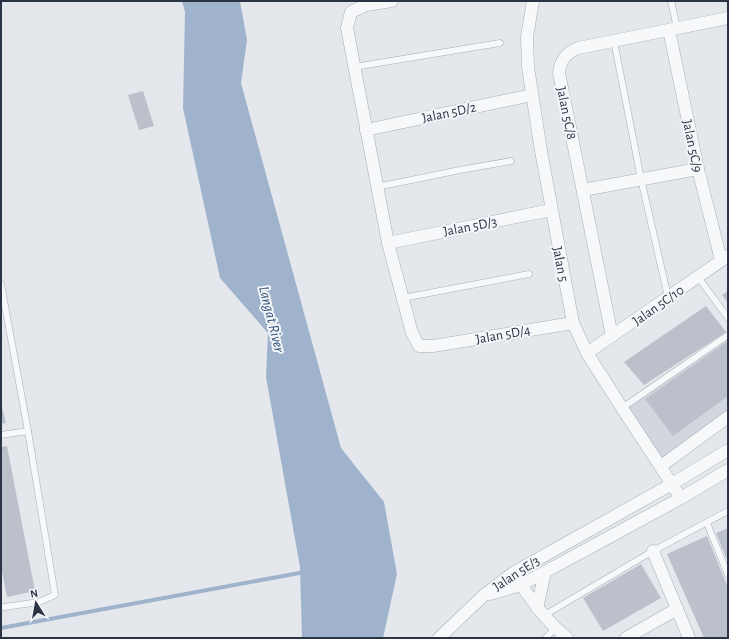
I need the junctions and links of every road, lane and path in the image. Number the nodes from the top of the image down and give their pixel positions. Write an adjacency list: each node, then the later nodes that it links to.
1 (392, 1): 8 (street)
2 (533, 1): 9 (street, Jalan 5)
3 (670, 1): 5 (lane)
4 (728, 18): 5 (street, Jalan 5C/8)
5 (673, 29): 6 (street, Jalan 5C/8); 12 (street, Jalan 5C/9)
6 (614, 41): 13 (lane); 15 (street, Jalan 5C/8)
7 (500, 43): 8 (lane)
8 (354, 67): 10 (street)
9 (532, 95): 10 (street, Jalan 5D/2); 16 (street, Jalan 5)
10 (366, 130): 14 (street)
11 (512, 161): 14 (lane)
12 (698, 169): 13 (street); 18 (street, Jalan 5C/9)
13 (641, 179): 15 (street); 22 (lane)
14 (377, 187): 17 (street)
15 (583, 190): 27 (street, Jalan 5C/8)
16 (552, 210): 17 (street, Jalan 5D/3); 25 (street, Jalan 5)
17 (388, 243): 23 (street)
18 (725, 258): 20 (street, Jalan 5C/10)
19 (529, 274): 23 (lane)
20 (698, 277): 22 (street, Jalan 5C/10); 24 (lane)
21 (1, 284): 31 (lane)
22 (668, 297): 27 (street, Jalan 5C/10)
23 (402, 298): 25 (street, Jalan 5D/4)
24 (728, 318)
25 (573, 323): 28 (street, Jalan 5)
26 (728, 335): 29 (lane)
27 (612, 336): 28 (street, Jalan 5C/10)
28 (587, 353): 29 (street, Jalan 5)
29 (622, 408): 34 (street, Jalan 5)
30 (728, 417): 34 (street)
31 (28, 431): 32 (lane); 47 (lane)
32 (1, 435)
33 (728, 450): 36 (street, Jalan 5E/3)
34 (661, 466): 36 (street, Jalan 5)
35 (728, 470): 37 (street, Jalan 5E/3)
36 (672, 484): 37 (street, Jalan 5); 42 (street, Jalan 5E/3)
37 (681, 498): 41 (street, Jalan 5E/3)
38 (728, 511): 39 (lane)
39 (707, 523): 40 (lane); 43 (lane)
40 (653, 551): 48 (lane); 49 (street)
41 (545, 572): 44 (street, Jalan 5E/3); 48 (street)
42 (512, 573): 44 (street); 46 (street, Jalan 5E/3)
43 (728, 575)
44 (521, 585): 45 (street, Jalan 5E/3); 48 (street)
45 (502, 590): 46 (street, Jalan 5E/3); 48 (street)
46 (483, 596): 51 (street)
47 (1, 606)
48 (537, 608): 50 (street)
49 (677, 609): 54 (street); 55 (street)
50 (555, 628): 52 (lane); 53 (street)
51 (439, 638)
52 (546, 638)
53 (567, 638)
54 (626, 638)
55 (689, 638)

